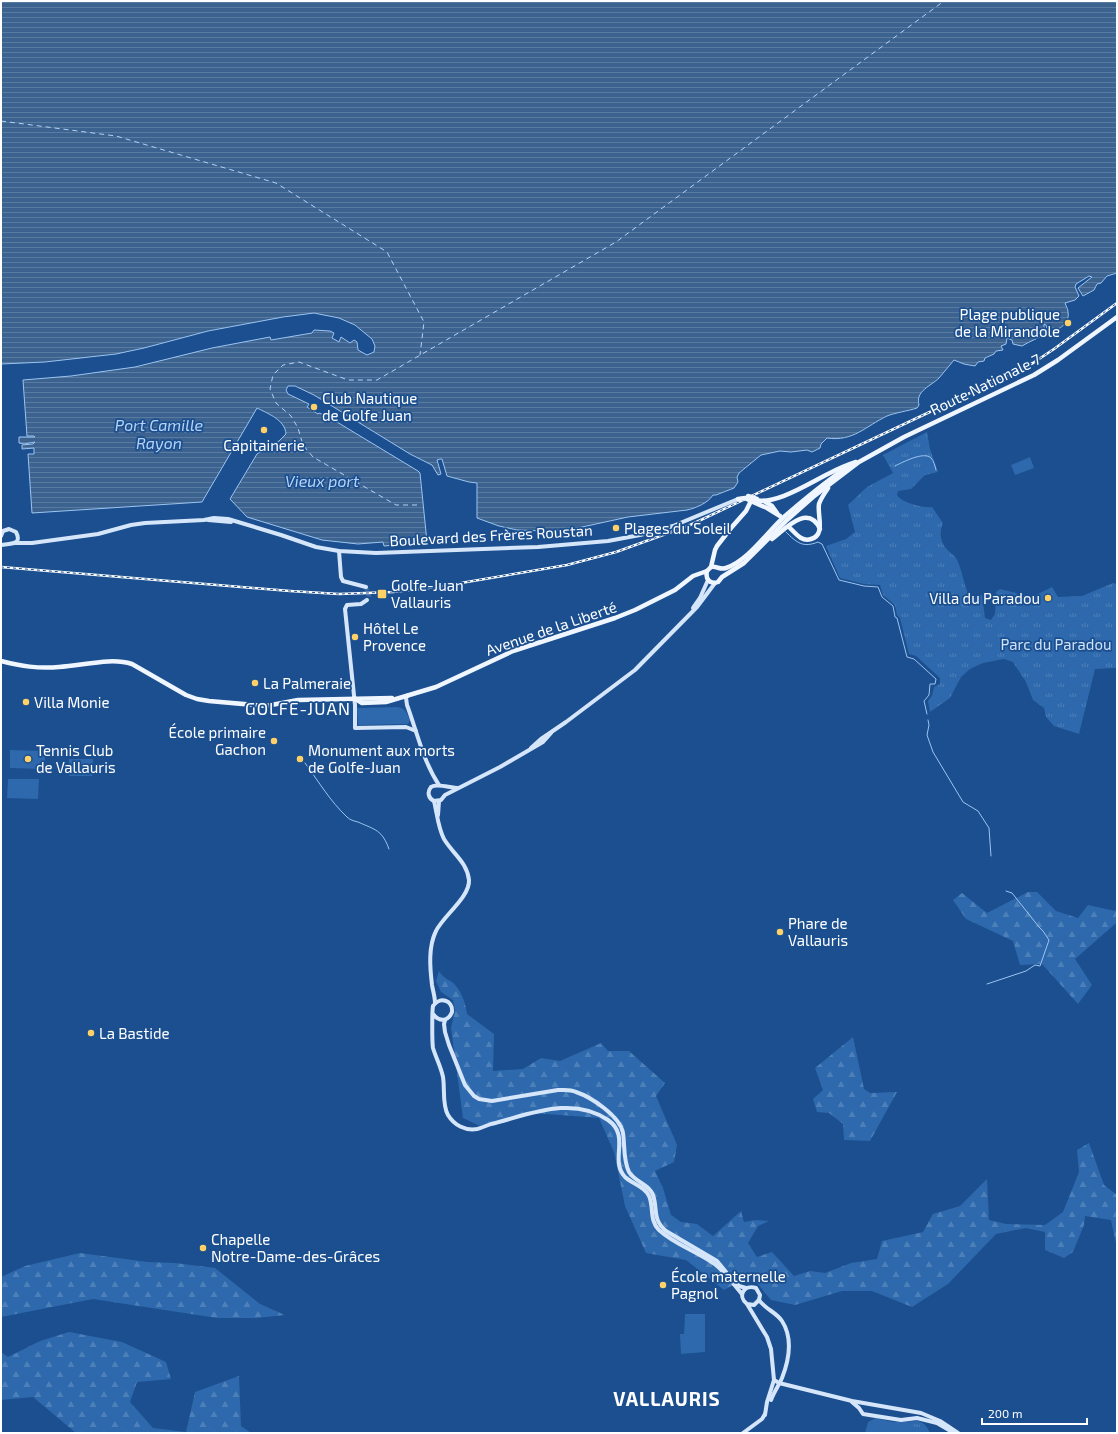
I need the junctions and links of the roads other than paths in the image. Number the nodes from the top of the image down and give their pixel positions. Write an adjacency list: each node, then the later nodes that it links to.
1 (1117, 315): 2 (main road)
2 (878, 450): 3 (main road); 4 (main road)
3 (856, 462): 6 (main road); 16 (main road)
4 (830, 485): 9 (main road); 14 (main road)
5 (738, 499): 7 (main road, bridge); 13 (main road, Boulevard des Frères Roustan)
6 (763, 500): 7 (main road); 7 (main road)
7 (754, 501): 15 (main road)
8 (790, 528): 9 (main road)
9 (820, 529): 14 (main road)
10 (1, 536): 11 (main road); 12 (main road)
11 (16, 541): 12 (main road); 13 (main road, Boulevard des Frères Roustan)
12 (3, 544)
13 (339, 552): 22 (main road)
14 (751, 557): 18 (main road)
15 (711, 567): 16 (main road); 17 (main road)
16 (720, 569): 18 (main road)
17 (707, 571): 19 (main road); 20 (main road, Avenue de la Liberté)
18 (722, 576): 21 (main road)
19 (707, 579): 20 (main road); 21 (main road); 24 (main road)
20 (688, 580): 26 (main road, Avenue de la Liberté)
21 (715, 583): 24 (main road)
22 (366, 587)
23 (367, 600): 27 (main road)
24 (691, 612): 34 (main road)
25 (1, 661): 27 (main road, Avenue de la Liberté)
26 (409, 694): 28 (main road, Avenue de la Liberté); 29 (main road)
27 (354, 698): 28 (main road, Avenue de la Liberté); 30 (main road)
28 (397, 698): 29 (main road)
29 (407, 705): 30 (main road)
30 (416, 731): 31 (main road)
31 (432, 775): 32 (main road); 33 (main road)
32 (440, 785): 33 (main road); 34 (main road); 35 (main road)
33 (431, 787): 36 (main road)
34 (458, 788): 35 (main road)
35 (445, 795): 37 (main road)
36 (434, 801): 37 (main road); 38 (main road)
37 (439, 801): 38 (main road)
38 (438, 819): 39 (main road)
39 (434, 993): 40 (main road); 41 (main road)
40 (440, 1000): 41 (main road); 43 (main road)
41 (435, 1003): 42 (main road)
42 (433, 1014): 43 (main road); 45 (main road)
43 (445, 1020): 44 (main road)
44 (746, 1288): 45 (main road); 46 (main road)
45 (742, 1294): 47 (main road)
46 (759, 1300): 47 (main road); 49 (main road)
47 (747, 1304): 48 (main road)
48 (774, 1380): 49 (main road); 51 (main road)
49 (779, 1383): 50 (main road); 51 (main road)
50 (852, 1401): 53 (main road); 54 (main road)
51 (765, 1415): 52 (main road)
52 (743, 1433)
53 (954, 1433)
54 (958, 1433)

